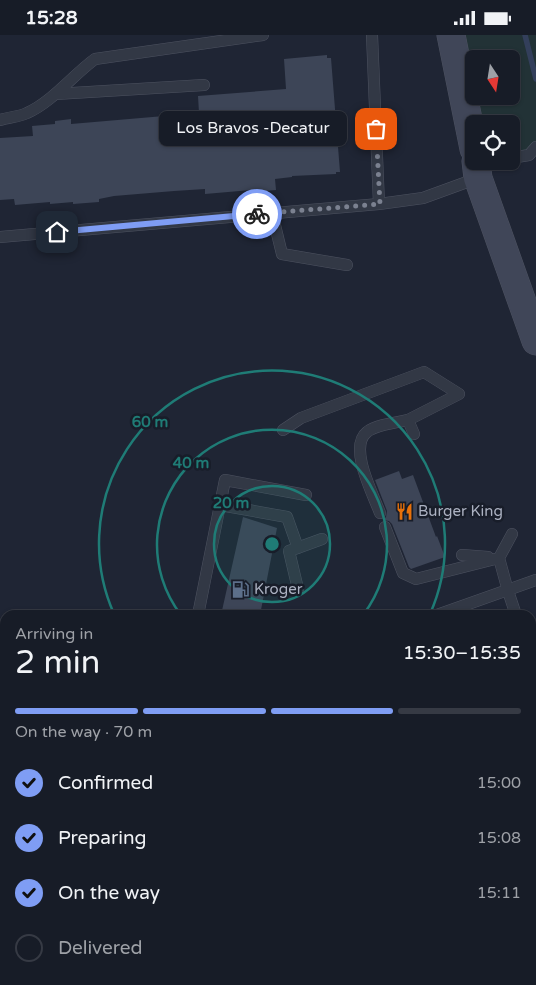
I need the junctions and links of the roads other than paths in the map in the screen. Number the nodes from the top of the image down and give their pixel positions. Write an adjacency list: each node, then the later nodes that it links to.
1 (263, 35): 5 (lane)
2 (372, 35): 12 (lane)
3 (451, 35): 6 (main road)
4 (204, 85): 5 (lane)
5 (56, 94): 7 (lane)
6 (468, 115)
7 (0, 119)
8 (536, 147): 9 (lane)
9 (520, 156)
10 (467, 170): 12 (lane)
11 (480, 170): 16 (main road)
12 (380, 204): 13 (lane)
13 (272, 213): 14 (lane); 15 (lane)
14 (0, 237)
15 (347, 265)
16 (536, 341)
17 (408, 419): 18 (lane); 19 (lane); 22 (lane)
18 (283, 430)
19 (414, 434)
20 (306, 495): 21 (lane)
21 (220, 505): 26 (lane); 32 (lane)
22 (380, 513)
23 (385, 527): 28 (lane)
24 (512, 534): 28 (lane)
25 (322, 539): 26 (lane)
26 (298, 548): 30 (lane)
27 (462, 555): 28 (lane)
28 (500, 558): 31 (lane)
29 (536, 580): 31 (lane)
30 (298, 589)
31 (508, 591): 33 (lane); 34 (lane)
32 (199, 610)
33 (452, 610)
34 (514, 610)

